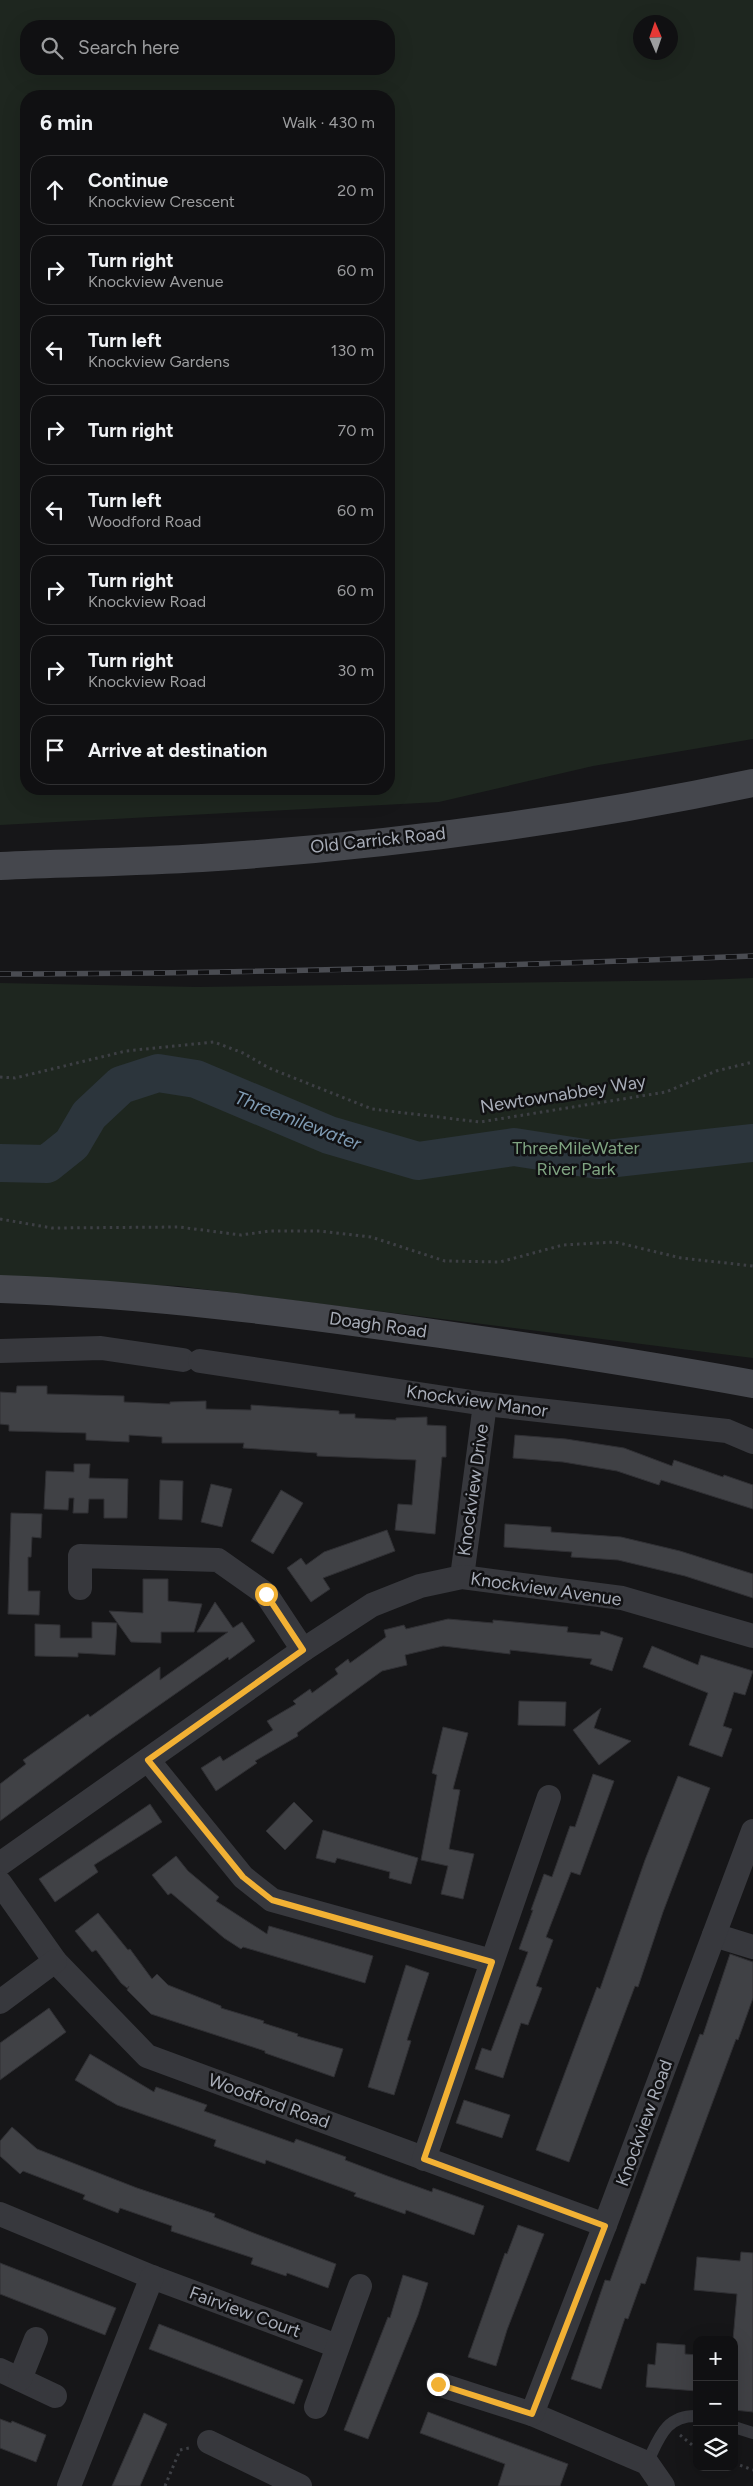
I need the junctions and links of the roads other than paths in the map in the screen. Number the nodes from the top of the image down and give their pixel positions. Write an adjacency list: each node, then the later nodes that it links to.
1 (753, 783): 2 (main road, Old Carrick Road)
2 (0, 866)
3 (0, 1289): 5 (main road, Doagh Road)
4 (0, 1351): 6 (street, Knockview Manor)
5 (753, 1384)
6 (485, 1404): 7 (street, Knockview Manor); 8 (street, Knockview Drive)
7 (753, 1442)
8 (462, 1577): 10 (street, Knockview Avenue); 11 (street, Knockview Avenue)
9 (80, 1588): 11 (street)
10 (753, 1636)
11 (303, 1650): 12 (street, Knockview Avenue)
12 (148, 1760): 15 (street, Knockview Avenue); 20 (street)
13 (549, 1797): 20 (street)
14 (753, 1831): 17 (street, Knockview Road)
15 (0, 1864)
16 (0, 1883): 19 (street, Woodford Road)
17 (714, 1935): 18 (street); 24 (street, Knockview Road)
18 (753, 1948)
19 (55, 1961): 21 (street); 22 (street, Woodford Road)
20 (492, 1962): 22 (street)
21 (0, 2002)
22 (424, 2159): 24 (street, Woodford Road)
23 (0, 2214): 25 (street, Fairview Court)
24 (605, 2226): 33 (street, Knockview Road)
25 (152, 2277): 28 (street, Fairview Court); 39 (street)
26 (360, 2286): 28 (street)
27 (36, 2339): 29 (street)
28 (338, 2346): 32 (street)
29 (10, 2374): 31 (street)
30 (438, 2384): 33 (street)
31 (55, 2396)
32 (316, 2407)
33 (532, 2414): 38 (street)
34 (693, 2416): 38 (lane)
35 (738, 2428): 36 (lane)
36 (753, 2433)
37 (209, 2442): 40 (street)
38 (647, 2463): 41 (street)
39 (69, 2486)
40 (300, 2486)
41 (663, 2486)

